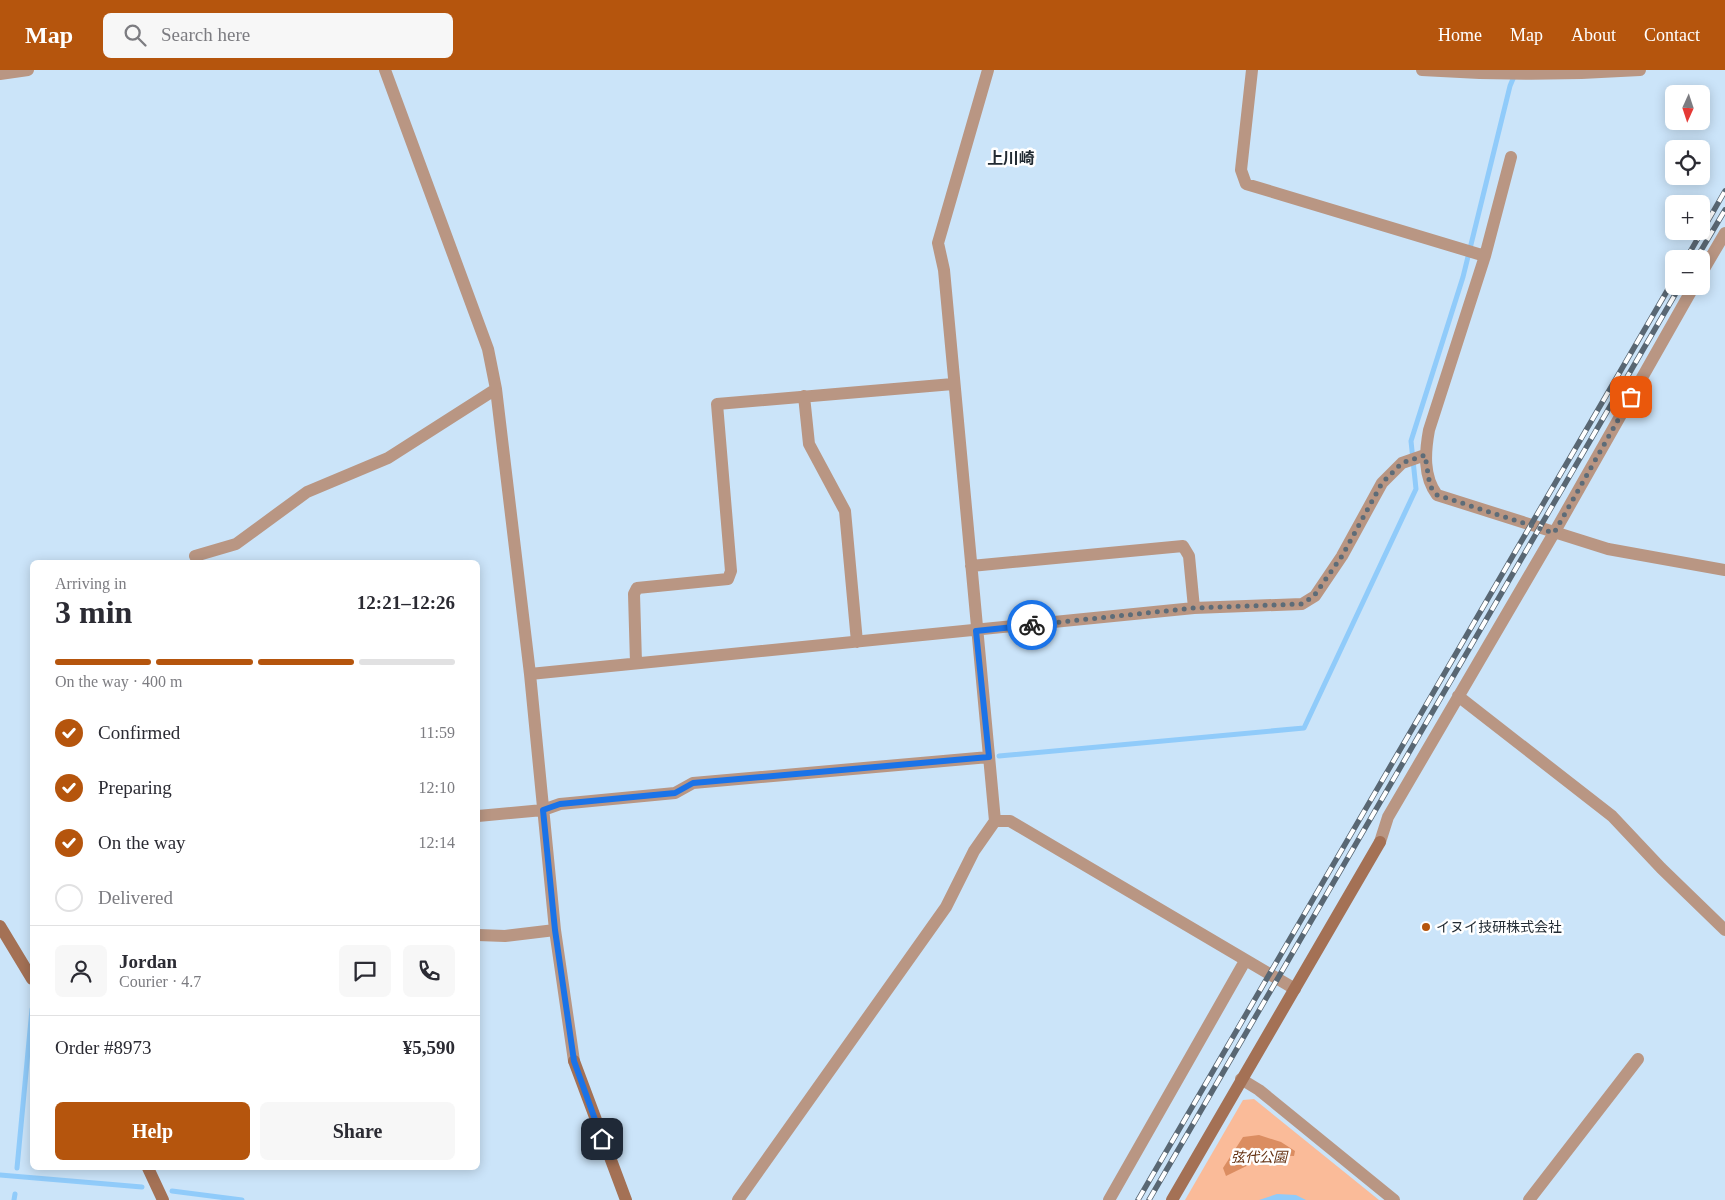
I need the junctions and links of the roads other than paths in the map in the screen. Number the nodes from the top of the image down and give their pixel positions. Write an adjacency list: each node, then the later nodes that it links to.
1 (28, 70): 7 (street)
2 (384, 70): 14 (street)
3 (988, 70): 13 (street)
4 (1252, 70): 10 (street)
5 (1422, 70): 6 (street)
6 (1640, 70)
7 (0, 74)
8 (1511, 157): 10 (street)
9 (1725, 233): 11 (street)
10 (1485, 256): 16 (street)
11 (1710, 259)
12 (1689, 295): 17 (street)
13 (953, 384): 15 (street); 19 (street)
14 (496, 389): 18 (street); 25 (street)
15 (804, 396): 23 (street); 24 (street)
16 (1425, 455): 17 (street); 21 (street)
17 (1554, 533): 20 (street); 26 (street)
18 (195, 556)
19 (971, 566): 21 (street); 22 (street)
20 (1725, 570)
21 (1194, 608): 22 (street)
22 (976, 631): 23 (street); 27 (street)
23 (857, 642): 24 (street)
24 (636, 662): 25 (street)
25 (530, 674): 28 (street)
26 (1458, 696): 33 (street); 37 (street)
27 (989, 757): 28 (street); 30 (street)
28 (543, 810): 29 (street); 32 (street)
29 (480, 816)
30 (995, 821): 35 (street); 43 (street)
31 (0, 926): 36 (street)
32 (555, 930): 34 (street); 42 (street)
33 (1725, 930)
34 (480, 935)
35 (1245, 961): 37 (street); 44 (street)
36 (30, 976)
37 (1295, 989): 39 (street)
38 (1638, 1059): 47 (street)
39 (1241, 1079): 45 (street); 46 (street)
40 (149, 1170): 41 (street)
41 (163, 1200)
42 (626, 1200)
43 (738, 1200)
44 (1109, 1200)
45 (1172, 1200)
46 (1394, 1200)
47 (1529, 1200)

